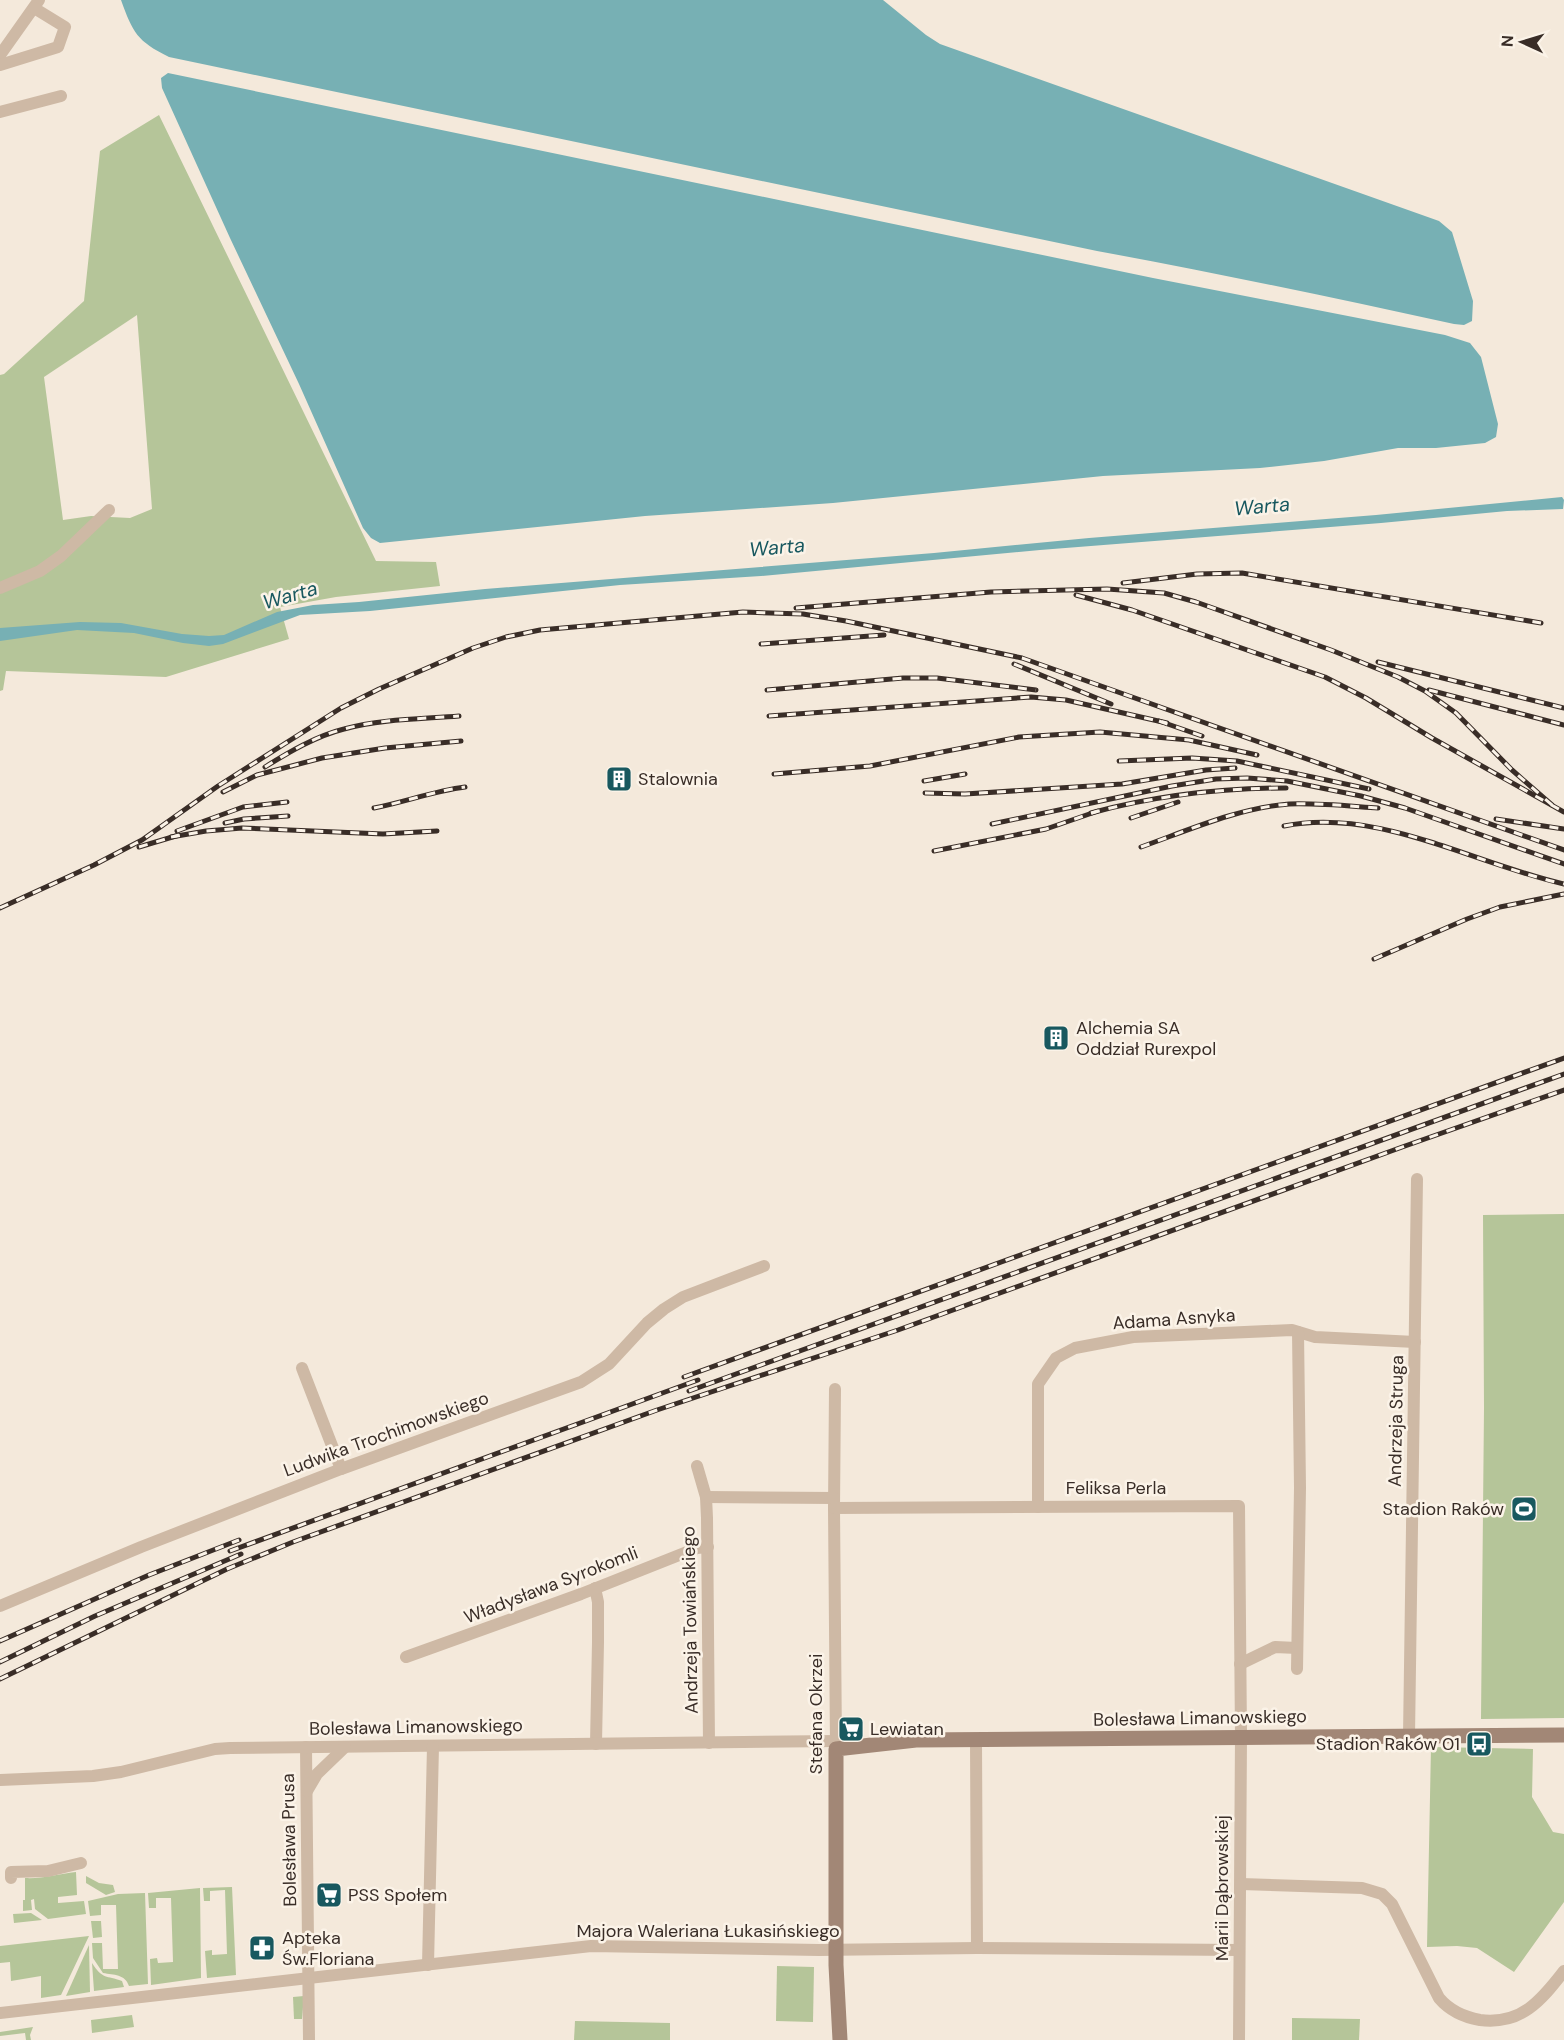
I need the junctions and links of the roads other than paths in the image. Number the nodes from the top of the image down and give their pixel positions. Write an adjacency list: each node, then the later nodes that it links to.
1 (36, 4): 2 (street); 3 (street)
2 (0, 55)
3 (0, 65)
4 (61, 96): 5 (street)
5 (0, 112)
6 (109, 510): 7 (street)
7 (0, 588)
8 (1417, 1179): 11 (street, Andrzeja Struga)
9 (764, 1266): 15 (street, Ludwika Trochimowskiego)
10 (1298, 1332): 11 (street, Adama Asnyka); 18 (street, Adama Asnyka); 22 (street)
11 (1415, 1342): 27 (street, Andrzeja Struga)
12 (302, 1368): 15 (street)
13 (835, 1389): 17 (street, Stefana Okrzei)
14 (697, 1466): 16 (street, Andrzeja Towiańskiego)
15 (341, 1469): 21 (street, Ludwika Trochimowskiego)
16 (706, 1497): 17 (street); 19 (street, Andrzeja Towiańskiego)
17 (834, 1503): 18 (street, Feliksa Perla); 32 (street, Stefana Okrzei)
18 (1038, 1507): 24 (street, Feliksa Perla)
19 (708, 1547): 20 (street, Władysława Syrokomli); 30 (street, Andrzeja Towiańskiego)
20 (595, 1588): 23 (street, Władysława Syrokomli); 31 (street)
21 (0, 1606)
22 (1297, 1648): 24 (street); 25 (street)
23 (406, 1658)
24 (1240, 1664): 28 (street, Feliksa Perla)
25 (1297, 1669)
26 (1564, 1735): 27 (street, Bolesława Limanowskiego)
27 (1409, 1736): 28 (street, Bolesława Limanowskiego)
28 (1241, 1737): 29 (street, Bolesława Limanowskiego); 40 (street, Marii Dąbrowskiej)
29 (976, 1740): 32 (street, Bolesława Limanowskiego); 41 (street)
30 (709, 1743): 31 (street, Bolesława Limanowskiego); 32 (street, Bolesława Limanowskiego)
31 (596, 1744): 33 (street, Bolesława Limanowskiego)
32 (836, 1745): 42 (street, Stefana Okrzei)
33 (433, 1746): 35 (street, Bolesława Limanowskiego); 44 (street)
34 (306, 1747): 35 (street, Bolesława Limanowskiego); 36 (street, Bolesława Limanowskiego); 37 (street, Bolesława Prusa)
35 (345, 1747): 37 (street)
36 (0, 1780)
37 (306, 1792): 46 (street, Bolesława Prusa)
38 (81, 1863): 39 (street)
39 (11, 1878)
40 (1241, 1884): 43 (street, Marii Dąbrowskiej); 45 (street)
41 (977, 1948): 42 (street, Majora Waleriana Łukasińskiego); 43 (street, Majora Waleriana Łukasińskiego)
42 (836, 1950): 44 (street, Majora Waleriana Łukasińskiego); 49 (street, Stefana Okrzei)
43 (1239, 1950): 50 (street, Marii Dąbrowskiej)
44 (428, 1965): 46 (street, Majora Waleriana Łukasińskiego)
45 (1564, 1971)
46 (308, 1980): 47 (street, Majora Waleriana Łukasińskiego); 48 (street, Bolesława Prusa)
47 (0, 2013)
48 (309, 2040)
49 (840, 2040)
50 (1239, 2040)

